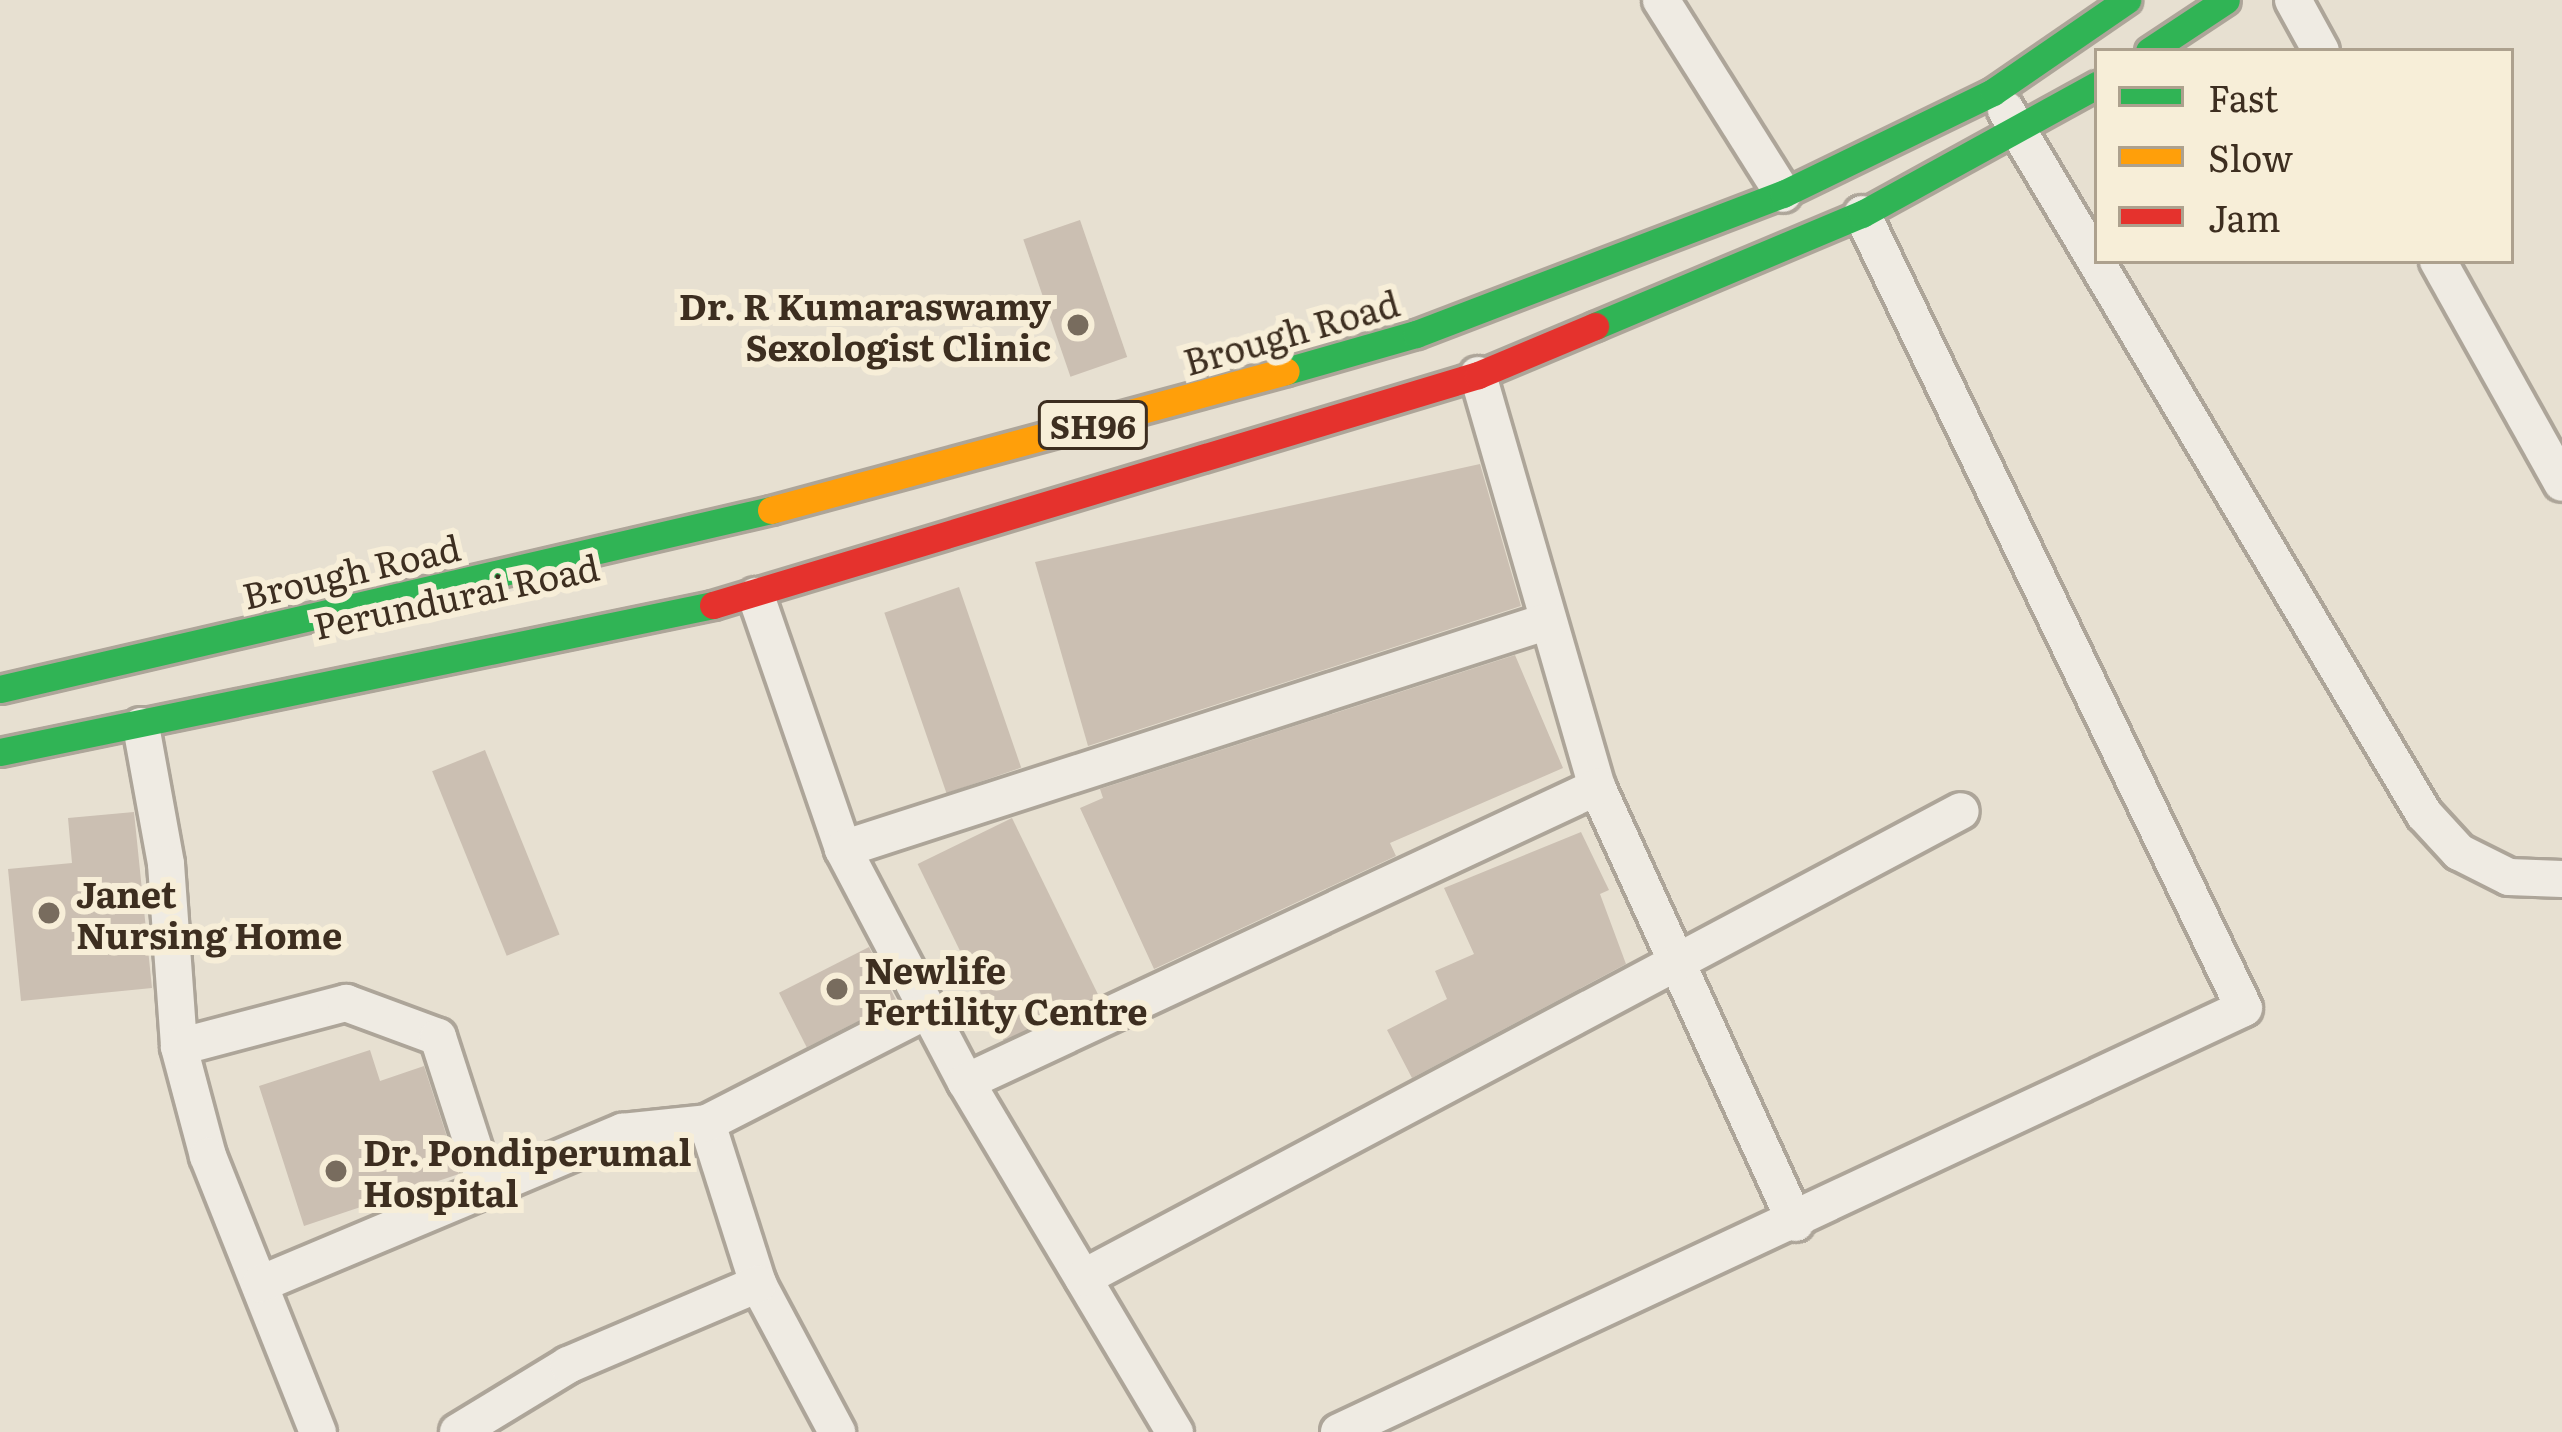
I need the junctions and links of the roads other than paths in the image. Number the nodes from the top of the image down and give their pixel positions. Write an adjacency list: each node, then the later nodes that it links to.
1 (1660, 0): 10 (street)
2 (2127, 0): 8 (main road, Brough Road / SH96)
3 (2226, 0): 5 (main road)
4 (2293, 0): 6 (street)
5 (2154, 48)
6 (2319, 48)
7 (2094, 87): 9 (main road, SH96)
8 (1993, 92): 9 (street); 10 (main road, Brough Road / SH96)
9 (2022, 131): 11 (main road, SH96); 12 (street)
10 (1783, 194): 16 (main road, Brough Road / SH96)
11 (1862, 214): 15 (main road, SH96); 36 (street)
12 (2094, 253)
13 (2100, 264): 29 (street)
14 (2440, 264): 17 (street)
15 (1478, 375): 18 (main road, SH96); 20 (street)
16 (894, 481): 21 (main road, Brough Road / SH96); 22 (main road, Perundurai Road / SH96)
17 (2562, 483)
18 (929, 543): 19 (main road, SH96); 24 (main road, Perundurai Road / SH96)
19 (756, 596): 23 (main road, SH96); 28 (street)
20 (1548, 620): 26 (street); 28 (street)
21 (0, 688)
22 (0, 703)
23 (141, 726): 25 (main road, SH96); 32 (street)
24 (0, 731)
25 (0, 752)
26 (1597, 787): 30 (street); 33 (street)
27 (1961, 811): 30 (street)
28 (843, 849): 31 (street)
29 (2562, 879)
30 (1677, 968): 36 (street); 37 (street)
31 (928, 1010): 33 (street); 34 (street)
32 (179, 1047): 35 (street); 39 (street)
33 (966, 1082): 37 (street)
34 (707, 1123): 35 (street); 38 (street)
35 (487, 1189): 39 (street)
36 (1796, 1223): 44 (street)
37 (1083, 1278): 43 (street)
38 (758, 1284): 41 (street); 42 (street)
39 (260, 1285): 40 (street)
40 (318, 1432)
41 (458, 1432)
42 (836, 1432)
43 (1175, 1432)
44 (1340, 1432)

